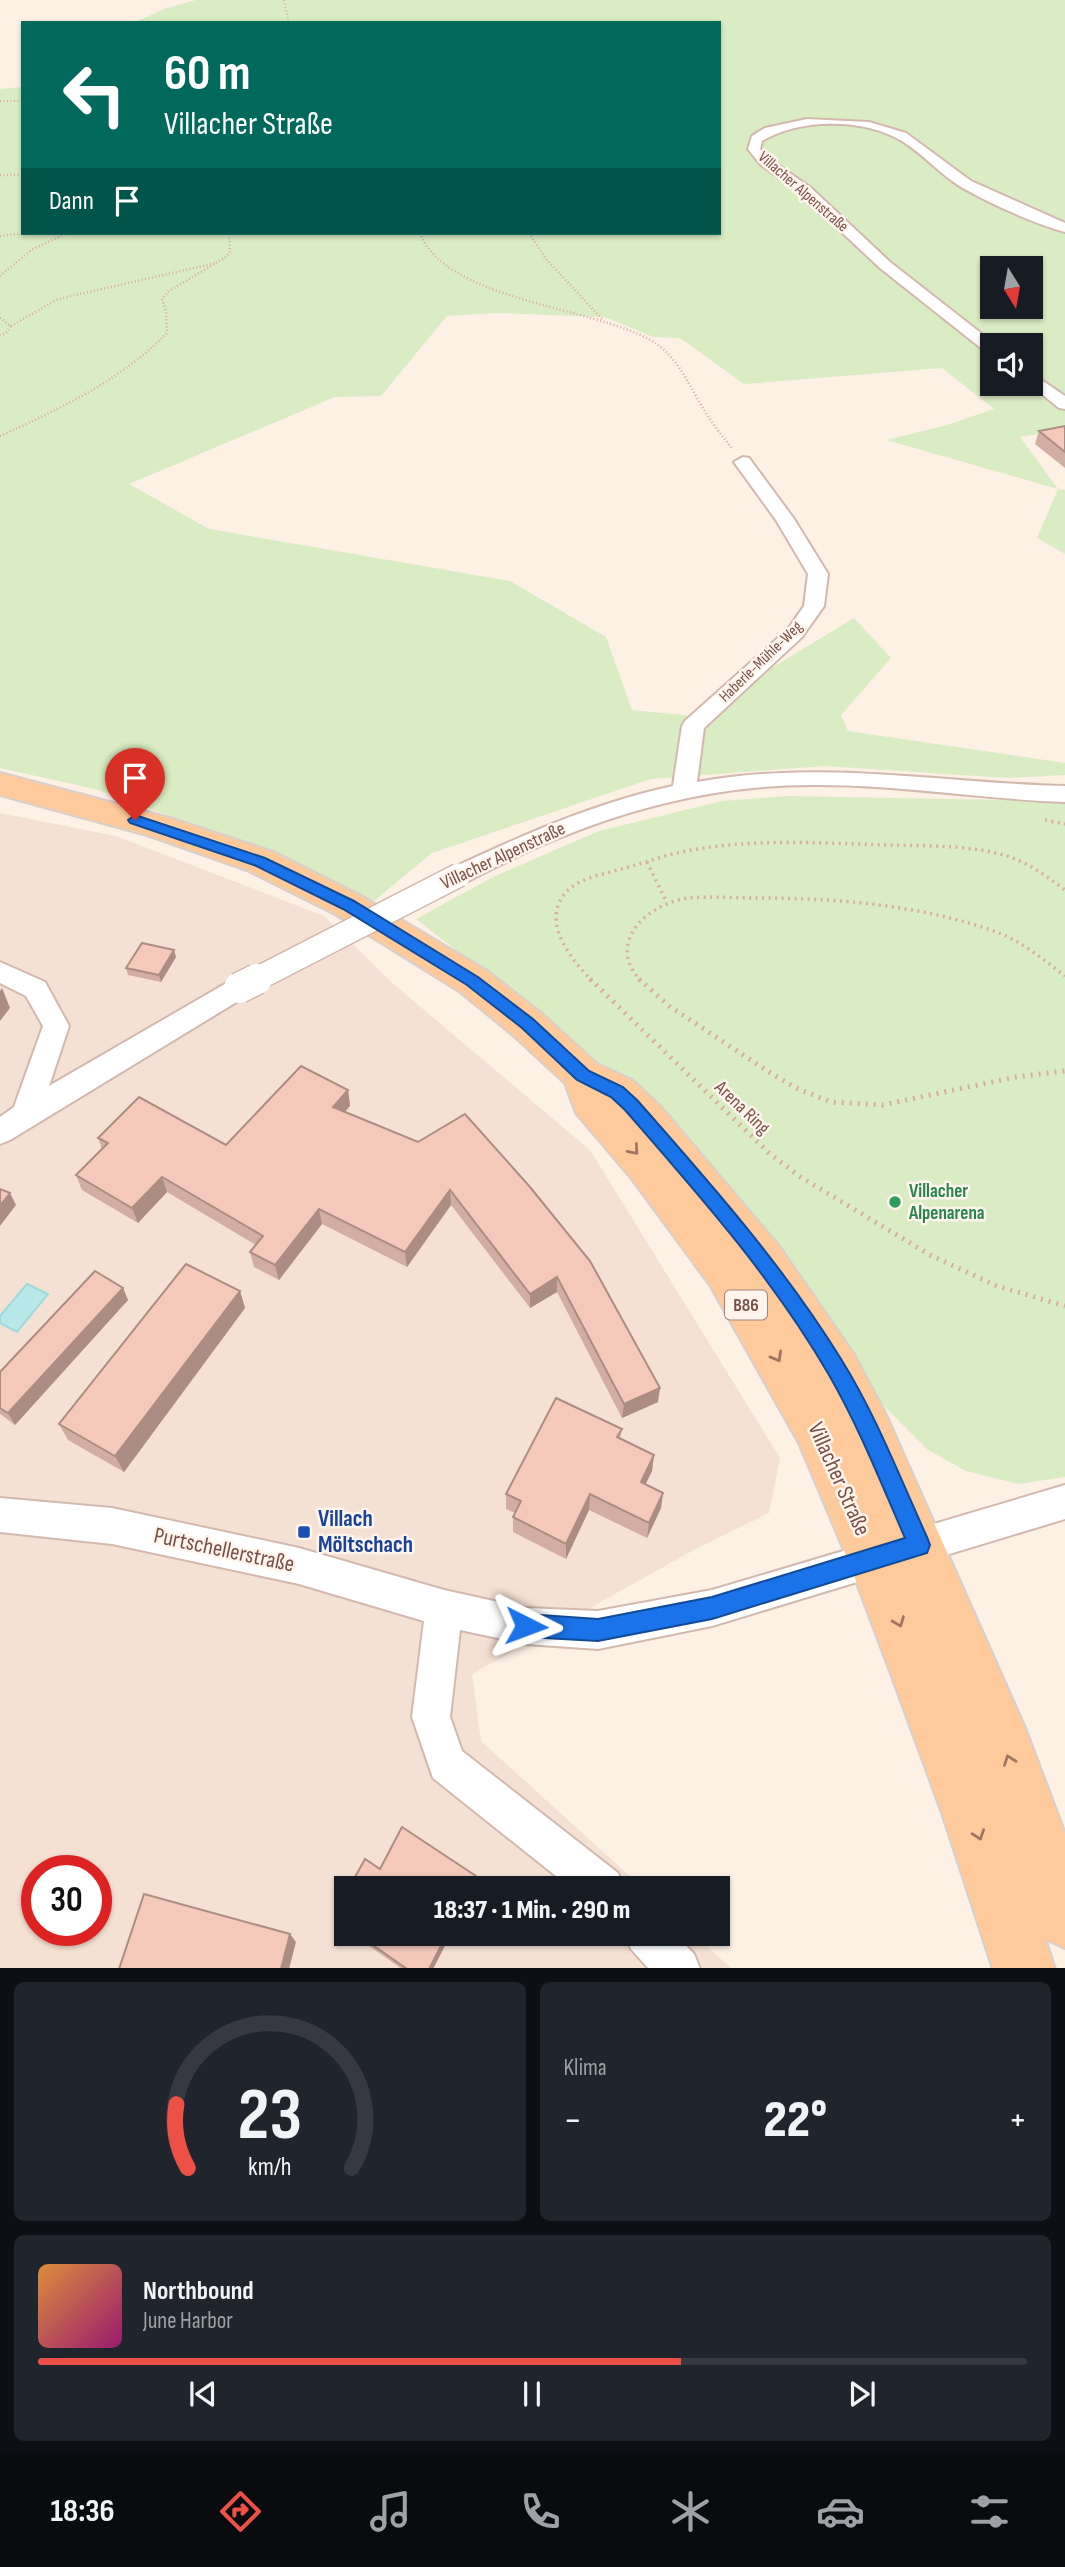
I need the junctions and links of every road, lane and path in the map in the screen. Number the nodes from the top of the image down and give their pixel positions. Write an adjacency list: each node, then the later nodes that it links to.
1 (285, 1): 2 (path)
2 (289, 21)
3 (0, 101): 4 (path)
4 (21, 102)
5 (0, 175): 6 (path)
6 (21, 175)
7 (1065, 228): 20 (street, Villacher Alpenstraße)
8 (21, 234): 13 (path)
9 (61, 235): 15 (path)
10 (229, 235): 14 (path)
11 (421, 235): 17 (path)
12 (529, 235): 17 (path)
13 (0, 236)
14 (219, 262): 18 (path); 23 (path)
15 (0, 276)
16 (0, 318): 18 (path)
17 (603, 320): 24 (path)
18 (11, 326): 19 (path)
19 (0, 335)
20 (980, 340)
21 (1043, 388): 22 (street)
22 (1065, 404)
23 (0, 436)
24 (743, 462): 26 (street, Haberle-Mühle-Weg)
25 (0, 784): 39 (main road, Villacher Straße / B86)
26 (684, 792): 27 (street, Villacher Alpenstraße); 34 (street, Villacher Alpenstraße, bridge)
27 (1065, 794)
28 (648, 862): 29 (path, Arena Ring); 30 (path); 36 (path, Arena Ring)
29 (1065, 890)
30 (667, 903): 32 (path, Arena Ring); 33 (path, Arena Ring)
31 (0, 972): 34 (street)
32 (1065, 976)
33 (1065, 1071)
34 (26, 1114): 35 (street, Villacher Alpenstraße)
35 (0, 1132)
36 (1065, 1306)
37 (1065, 1502): 39 (street, Purtschellerstraße)
38 (0, 1515): 40 (street, Purtschellerstraße)
39 (897, 1551): 40 (street, Purtschellerstraße); 42 (main road, Villacher Straße / B86, one-way to 39); 45 (main road, Villacher Straße / B86, one-way to 45)
40 (444, 1608): 41 (street)
41 (588, 1876)
42 (1065, 1917)
43 (657, 1946): 44 (street)
44 (678, 1968)
45 (1024, 1968)

